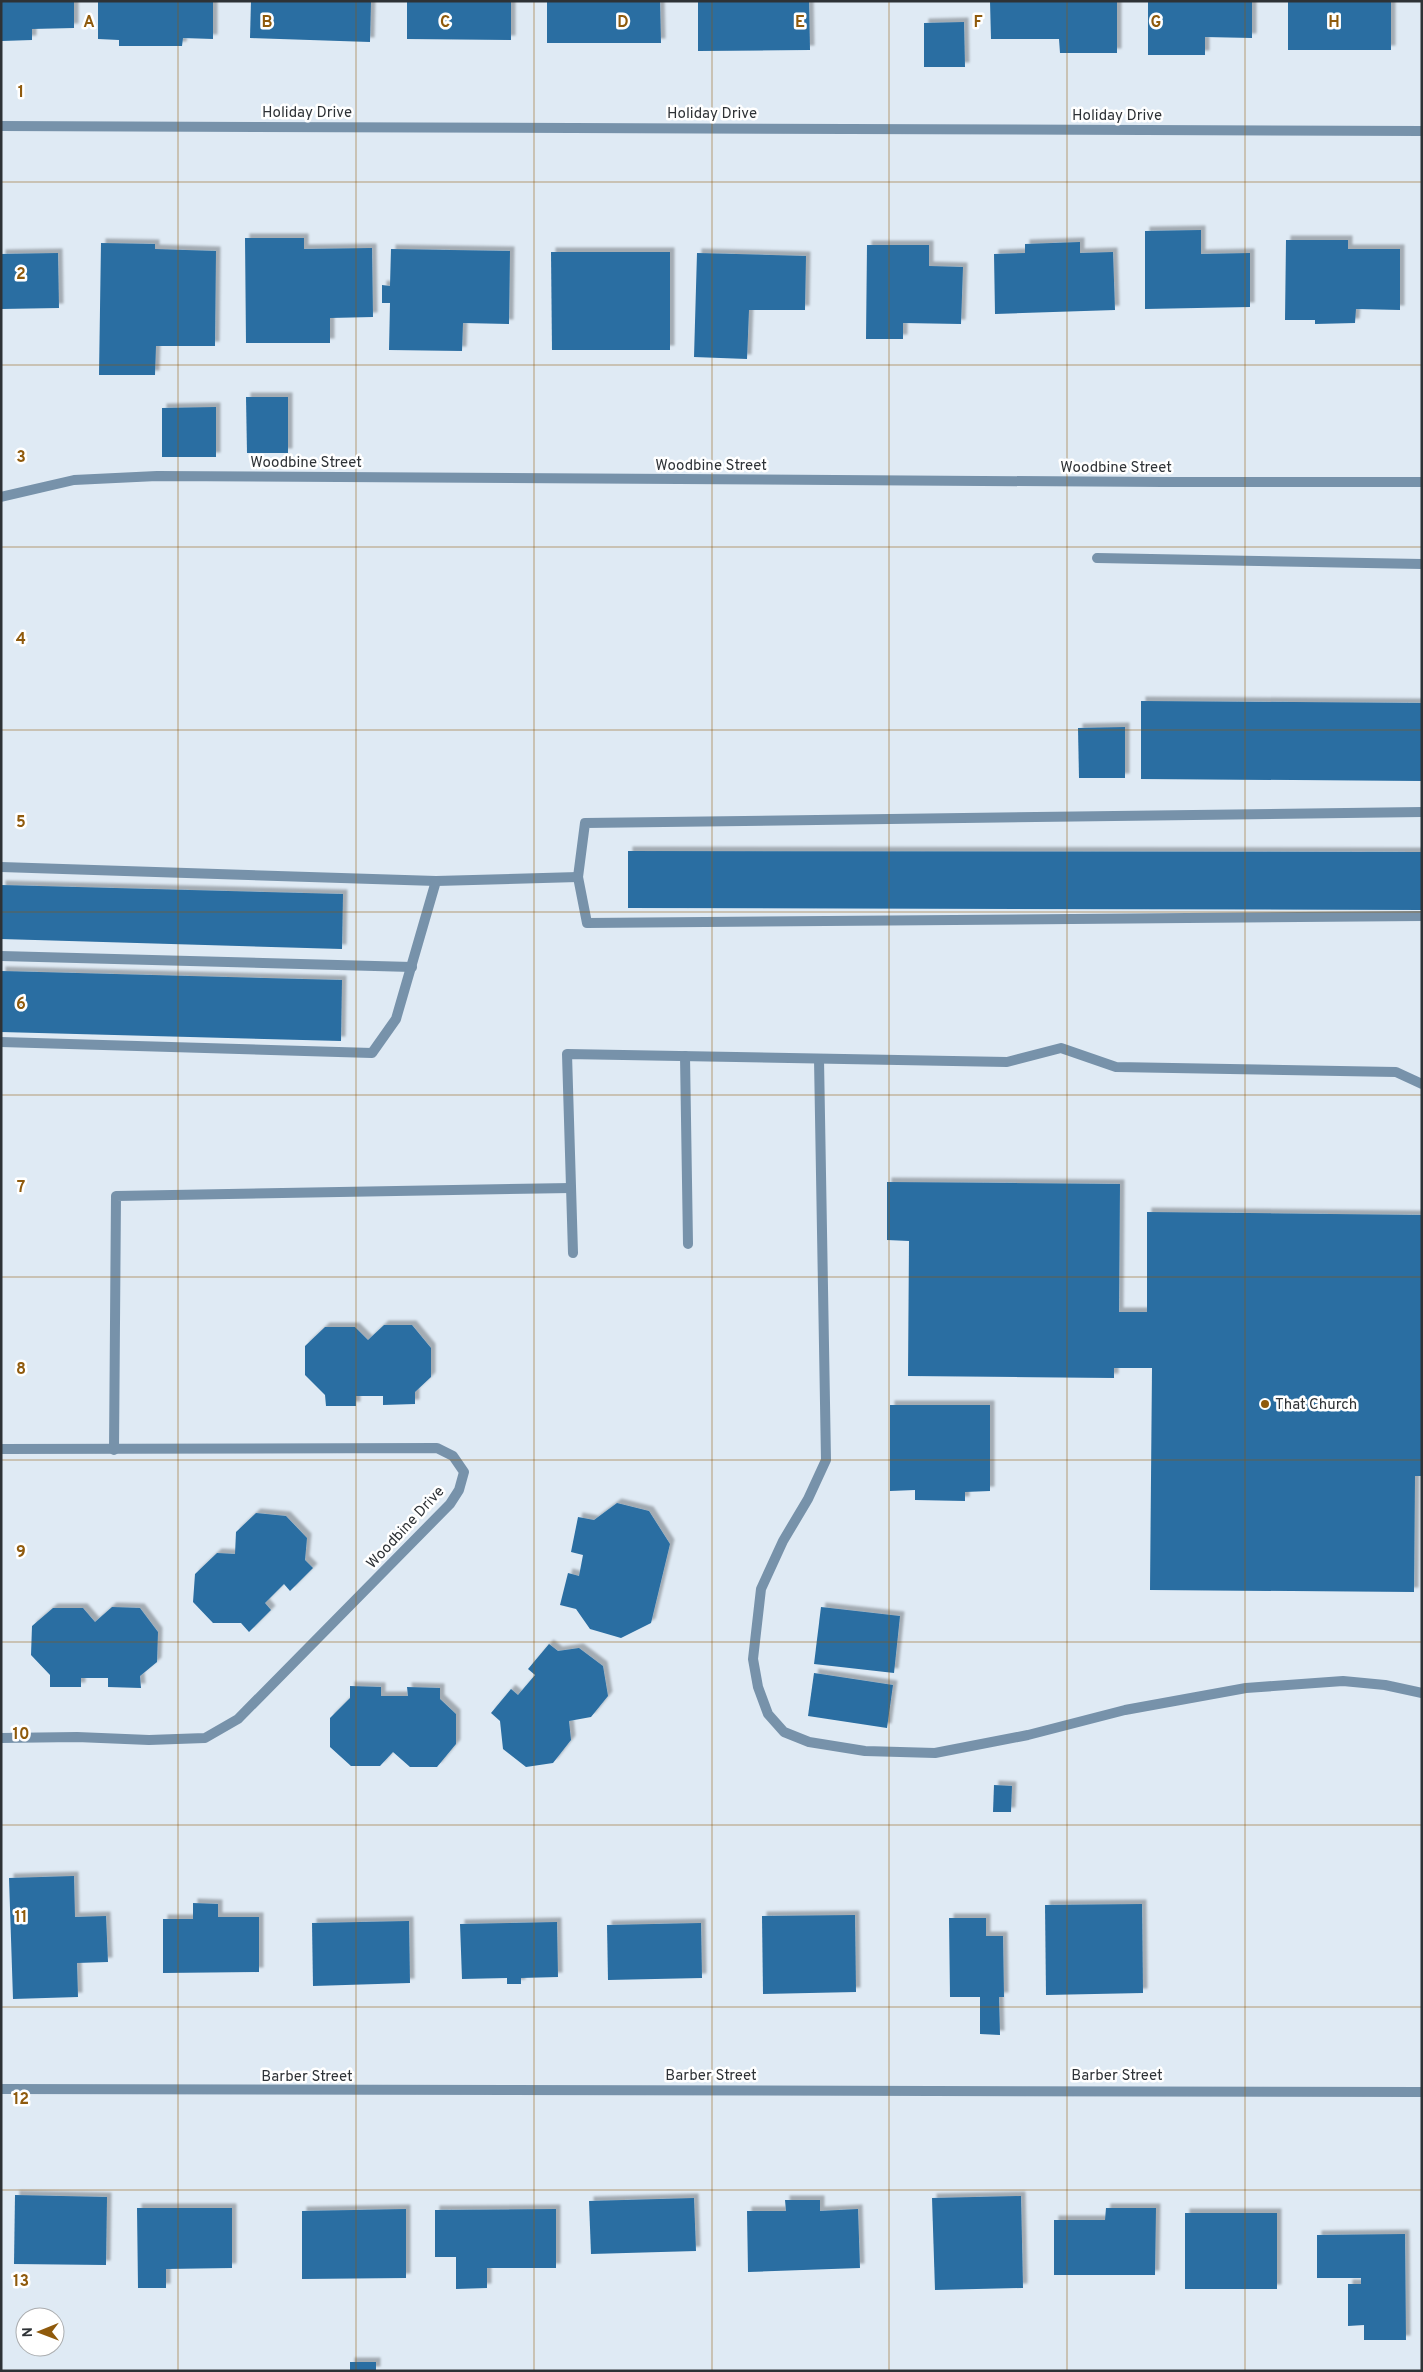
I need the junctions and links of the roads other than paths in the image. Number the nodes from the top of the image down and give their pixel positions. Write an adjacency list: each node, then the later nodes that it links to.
1 (1, 126): 2 (street, Holiday Drive)
2 (1422, 131)
3 (1422, 482): 4 (street, Woodbine Street)
4 (1, 497)
5 (1098, 558): 6 (street)
6 (1422, 564)
7 (1422, 812): 9 (street)
8 (1, 867): 10 (street)
9 (578, 877): 10 (street); 11 (street)
10 (436, 881): 13 (street)
11 (1422, 916)
12 (1, 956): 13 (street)
13 (412, 967): 14 (street)
14 (1, 1042)
15 (685, 1056): 16 (street); 18 (street); 19 (street)
16 (819, 1058): 17 (street); 23 (street)
17 (1422, 1084)
18 (571, 1188): 20 (street); 22 (street)
19 (688, 1244)
20 (573, 1253)
21 (1, 1449): 22 (street, Woodbine Drive)
22 (114, 1450): 24 (street, Woodbine Drive)
23 (1422, 1693)
24 (1, 1738)
25 (1, 2089): 26 (street, Barber Street)
26 (1422, 2092)

